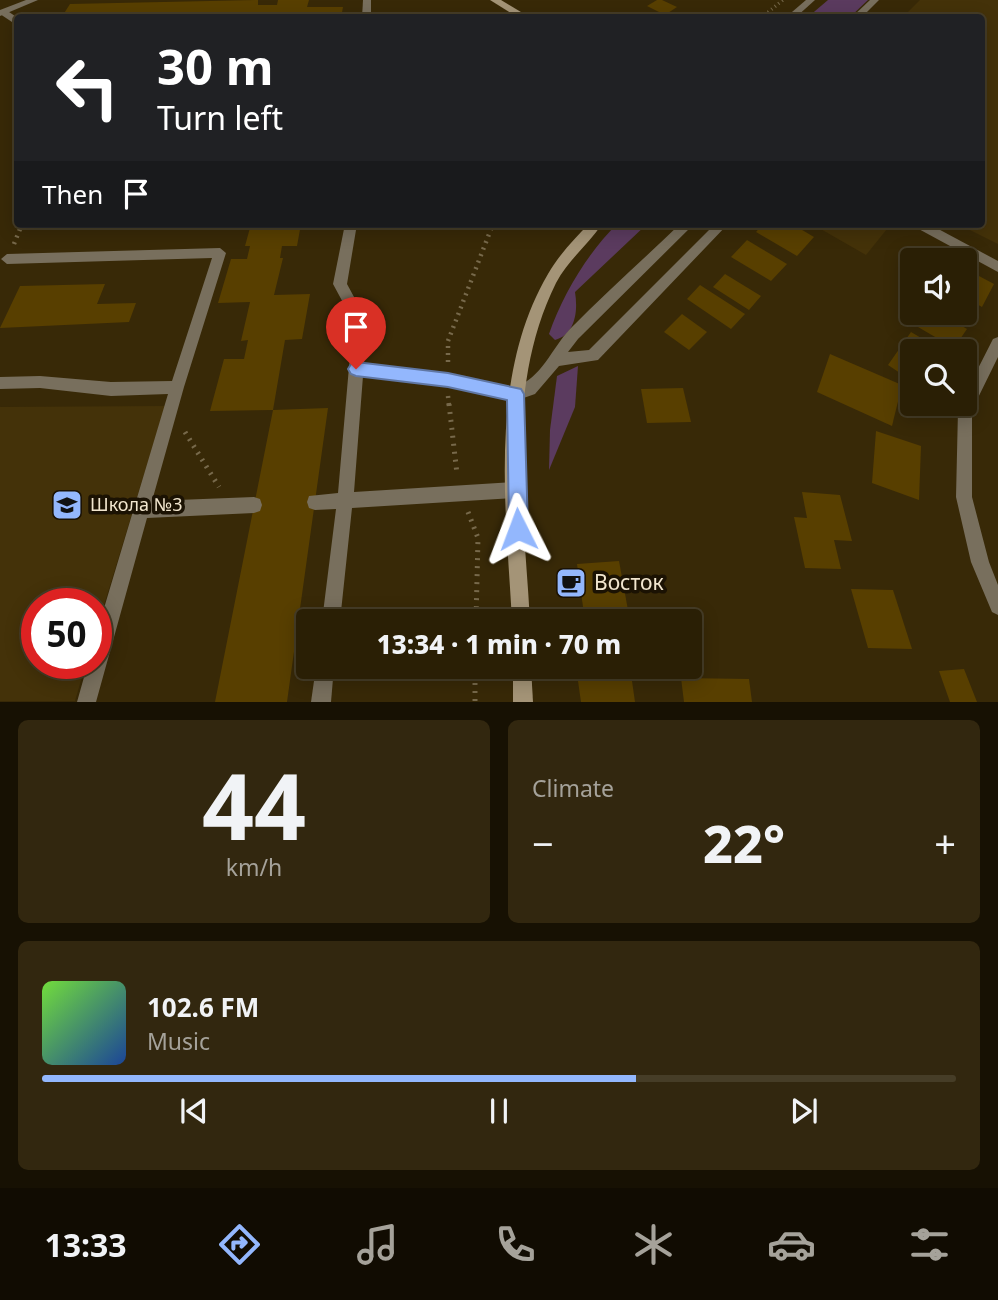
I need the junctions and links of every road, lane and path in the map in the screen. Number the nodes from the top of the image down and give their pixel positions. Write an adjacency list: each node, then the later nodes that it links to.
1 (34, 0): 6 (street)
2 (494, 0): 7 (main road)
3 (783, 0): 8 (path)
4 (811, 0): 9 (street)
5 (875, 0): 10 (street)
6 (1, 12)
7 (520, 14)
8 (766, 14)
9 (794, 14)
10 (859, 14)
11 (350, 228): 21 (street)
12 (492, 228): 22 (path)
13 (592, 228): 25 (main road)
14 (684, 228): 20 (street)
15 (718, 228): 20 (street)
16 (926, 228): 18 (street)
17 (6, 259): 24 (street)
18 (998, 267)
19 (998, 343): 34 (street)
20 (554, 360): 25 (street)
21 (356, 369): 22 (street); 29 (street)
22 (448, 380): 25 (street); 28 (path)
23 (0, 383): 24 (street)
24 (177, 387): 26 (street)
25 (515, 394): 27 (main road)
26 (171, 409): 32 (path); 33 (street)
27 (516, 490): 28 (street); 37 (main road)
28 (460, 493): 29 (street); 36 (path)
29 (345, 501): 30 (street); 35 (street)
30 (315, 502)
31 (254, 505): 32 (street)
32 (230, 506): 33 (street)
33 (142, 509): 41 (street)
34 (998, 606)
35 (332, 609)
36 (477, 609)
37 (521, 609)
38 (324, 679): 42 (street)
39 (475, 679): 43 (path)
40 (522, 679): 44 (main road)
41 (86, 702)
42 (321, 702)
43 (475, 702)
44 (523, 702)

